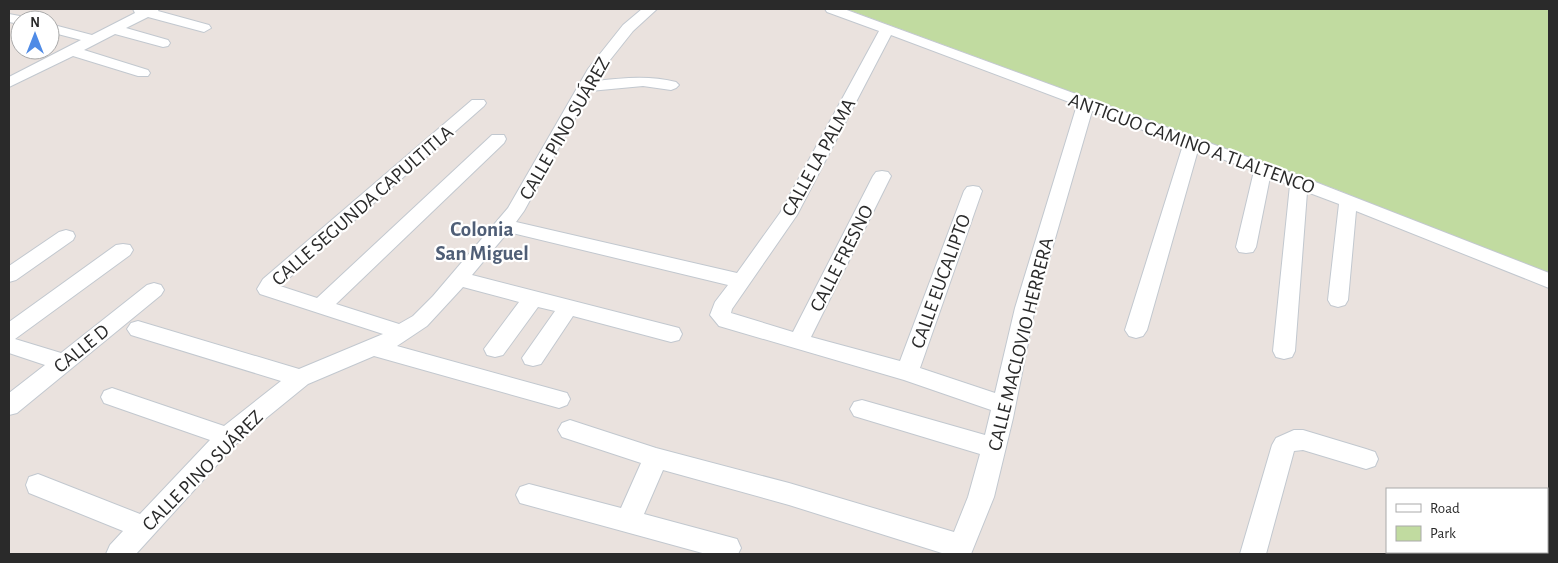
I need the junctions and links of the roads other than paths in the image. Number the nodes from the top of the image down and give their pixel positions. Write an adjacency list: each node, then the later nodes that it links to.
1 (650, 9): 14 (street, CALLE PINO SUÁREZ)
2 (832, 9): 6 (street, ANTIGUO CAMINO A TLALTENCO)
3 (144, 10): 4 (street); 5 (street)
4 (204, 28)
5 (112, 29): 8 (street); 9 (street)
6 (887, 29): 16 (street, ANTIGUO CAMINO A TLALTENCO); 30 (street, CALLE LA PALMA)
7 (60, 31): 8 (street)
8 (93, 39): 10 (street)
9 (163, 43)
10 (70, 50): 11 (street); 12 (street)
11 (142, 73)
12 (9, 84)
13 (671, 85): 14 (street)
14 (584, 88): 24 (street, CALLE PINO SUÁREZ)
15 (478, 103): 35 (street, CALLE SEGUNDA CAPULTITLA)
16 (1086, 103): 18 (street, ANTIGUO CAMINO A TLALTENCO); 54 (street, CALLE MACLOVIO HERRERA)
17 (498, 139): 35 (street)
18 (1192, 142): 19 (street, ANTIGUO CAMINO A TLALTENCO); 38 (street)
19 (1262, 168): 21 (street, ANTIGUO CAMINO A TLALTENCO); 26 (street)
20 (882, 176): 42 (street, CALLE FRESNO)
21 (1299, 182): 23 (street, ANTIGUO CAMINO A TLALTENCO); 46 (street)
22 (973, 191): 49 (street, CALLE EUCALIPTO)
23 (1348, 202): 31 (street, ANTIGUO CAMINO A TLALTENCO); 34 (street)
24 (504, 224): 29 (street, CALLE PINO SUÁREZ); 30 (street)
25 (66, 236): 28 (street)
26 (1246, 247)
27 (122, 250): 40 (street)
28 (9, 275)
29 (460, 279): 33 (street); 39 (street, CALLE PINO SUÁREZ)
30 (742, 281): 42 (street, CALLE LA PALMA)
31 (1549, 281)
32 (154, 290): 48 (street, CALLE D)
33 (533, 298): 36 (street); 45 (street)
34 (1338, 300)
35 (320, 307): 39 (street)
36 (568, 308): 41 (street); 47 (street)
37 (138, 329): 50 (street)
38 (1136, 330)
39 (400, 332): 44 (street, CALLE PINO SUÁREZ)
40 (9, 333)
41 (671, 334)
42 (800, 340): 49 (street)
43 (9, 345): 48 (street)
44 (373, 348): 50 (street, CALLE PINO SUÁREZ); 52 (street)
45 (495, 349)
46 (1284, 351)
47 (533, 358)
48 (64, 362): 53 (street, CALLE D)
49 (907, 372): 54 (street)
50 (300, 378): 57 (street, CALLE PINO SUÁREZ)
51 (112, 397): 57 (street)
52 (559, 399)
53 (11, 401)
54 (1004, 405): 58 (street, CALLE MACLOVIO HERRERA)
55 (862, 409): 58 (street)
56 (570, 430): 59 (street)
57 (228, 437): 64 (street, CALLE PINO SUÁREZ)
58 (994, 448): 66 (street, CALLE MACLOVIO HERRERA)
59 (656, 458): 63 (street); 66 (street)
60 (1366, 459): 68 (street)
61 (38, 485): 64 (street)
62 (529, 495): 63 (street)
63 (627, 522): 65 (street)
64 (144, 527): 67 (street, CALLE PINO SUÁREZ)
65 (728, 548)
66 (960, 550)
67 (119, 554)
68 (1253, 554)

